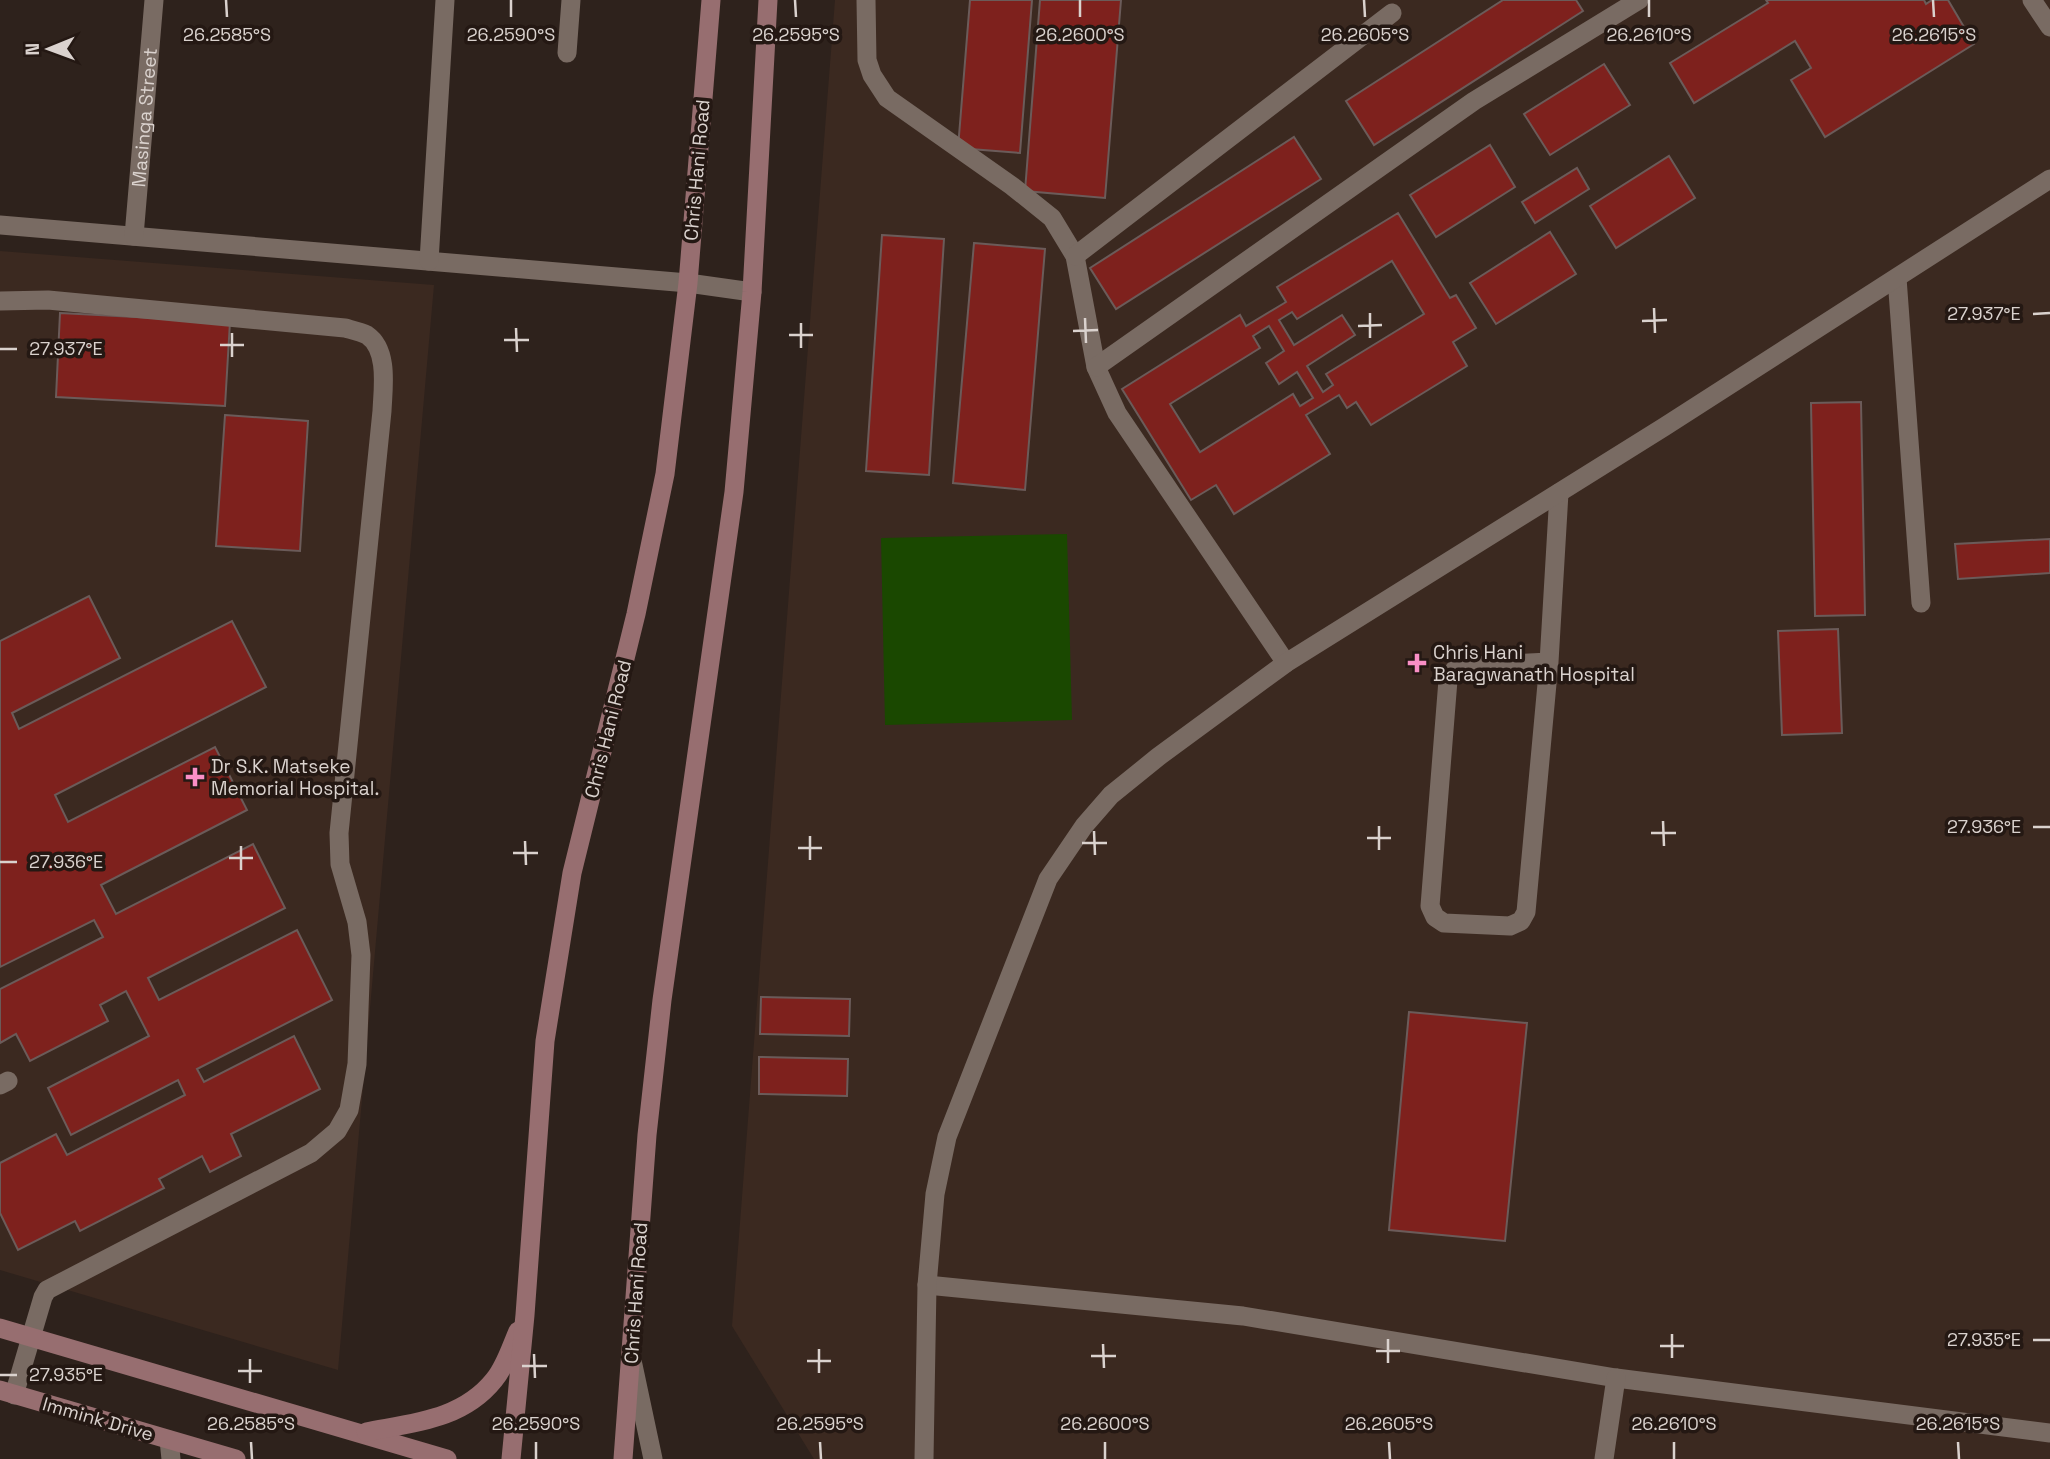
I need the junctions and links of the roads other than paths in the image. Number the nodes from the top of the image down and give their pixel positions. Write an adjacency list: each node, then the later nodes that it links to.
1 (153, 0): 14 (street, Masinga Street)
2 (446, 0): 16 (street)
3 (572, 0): 11 (street)
4 (711, 0): 18 (main road, Chris Hani Road)
5 (768, 0): 19 (main road, Chris Hani Road)
6 (866, 0): 15 (street)
7 (1639, 0): 21 (street)
8 (2032, 0): 10 (street)
9 (1392, 13): 15 (street)
10 (2050, 27)
11 (567, 53)
12 (2050, 178): 17 (street)
13 (0, 225): 14 (street)
14 (134, 236): 16 (street)
15 (1075, 256): 21 (street)
16 (429, 261): 18 (street)
17 (1897, 278): 22 (street); 23 (street)
18 (688, 283): 19 (street); 27 (main road, Chris Hani Road)
19 (752, 292): 30 (main road, Chris Hani Road)
20 (0, 301): 29 (street)
21 (1096, 367): 25 (street)
22 (1559, 493): 24 (street); 25 (street)
23 (1921, 603)
24 (1549, 662): 24 (street)
25 (1286, 663): 26 (street)
26 (928, 1285): 31 (street); 41 (street)
27 (525, 1315): 33 (main road); 38 (main road, Chris Hani Road)
28 (0, 1328): 29 (main road)
29 (31, 1337): 32 (street); 33 (main road)
30 (631, 1357): 39 (main road, Chris Hani Road); 40 (street)
31 (1616, 1378): 34 (street); 42 (street)
32 (7, 1392): 35 (main road, Immink Drive)
33 (361, 1433): 37 (main road)
34 (2050, 1433)
35 (170, 1450): 36 (main road, Immink Drive)
36 (236, 1459)
37 (447, 1459)
38 (512, 1459)
39 (623, 1459)
40 (653, 1459)
41 (924, 1459)
42 (1604, 1459)

